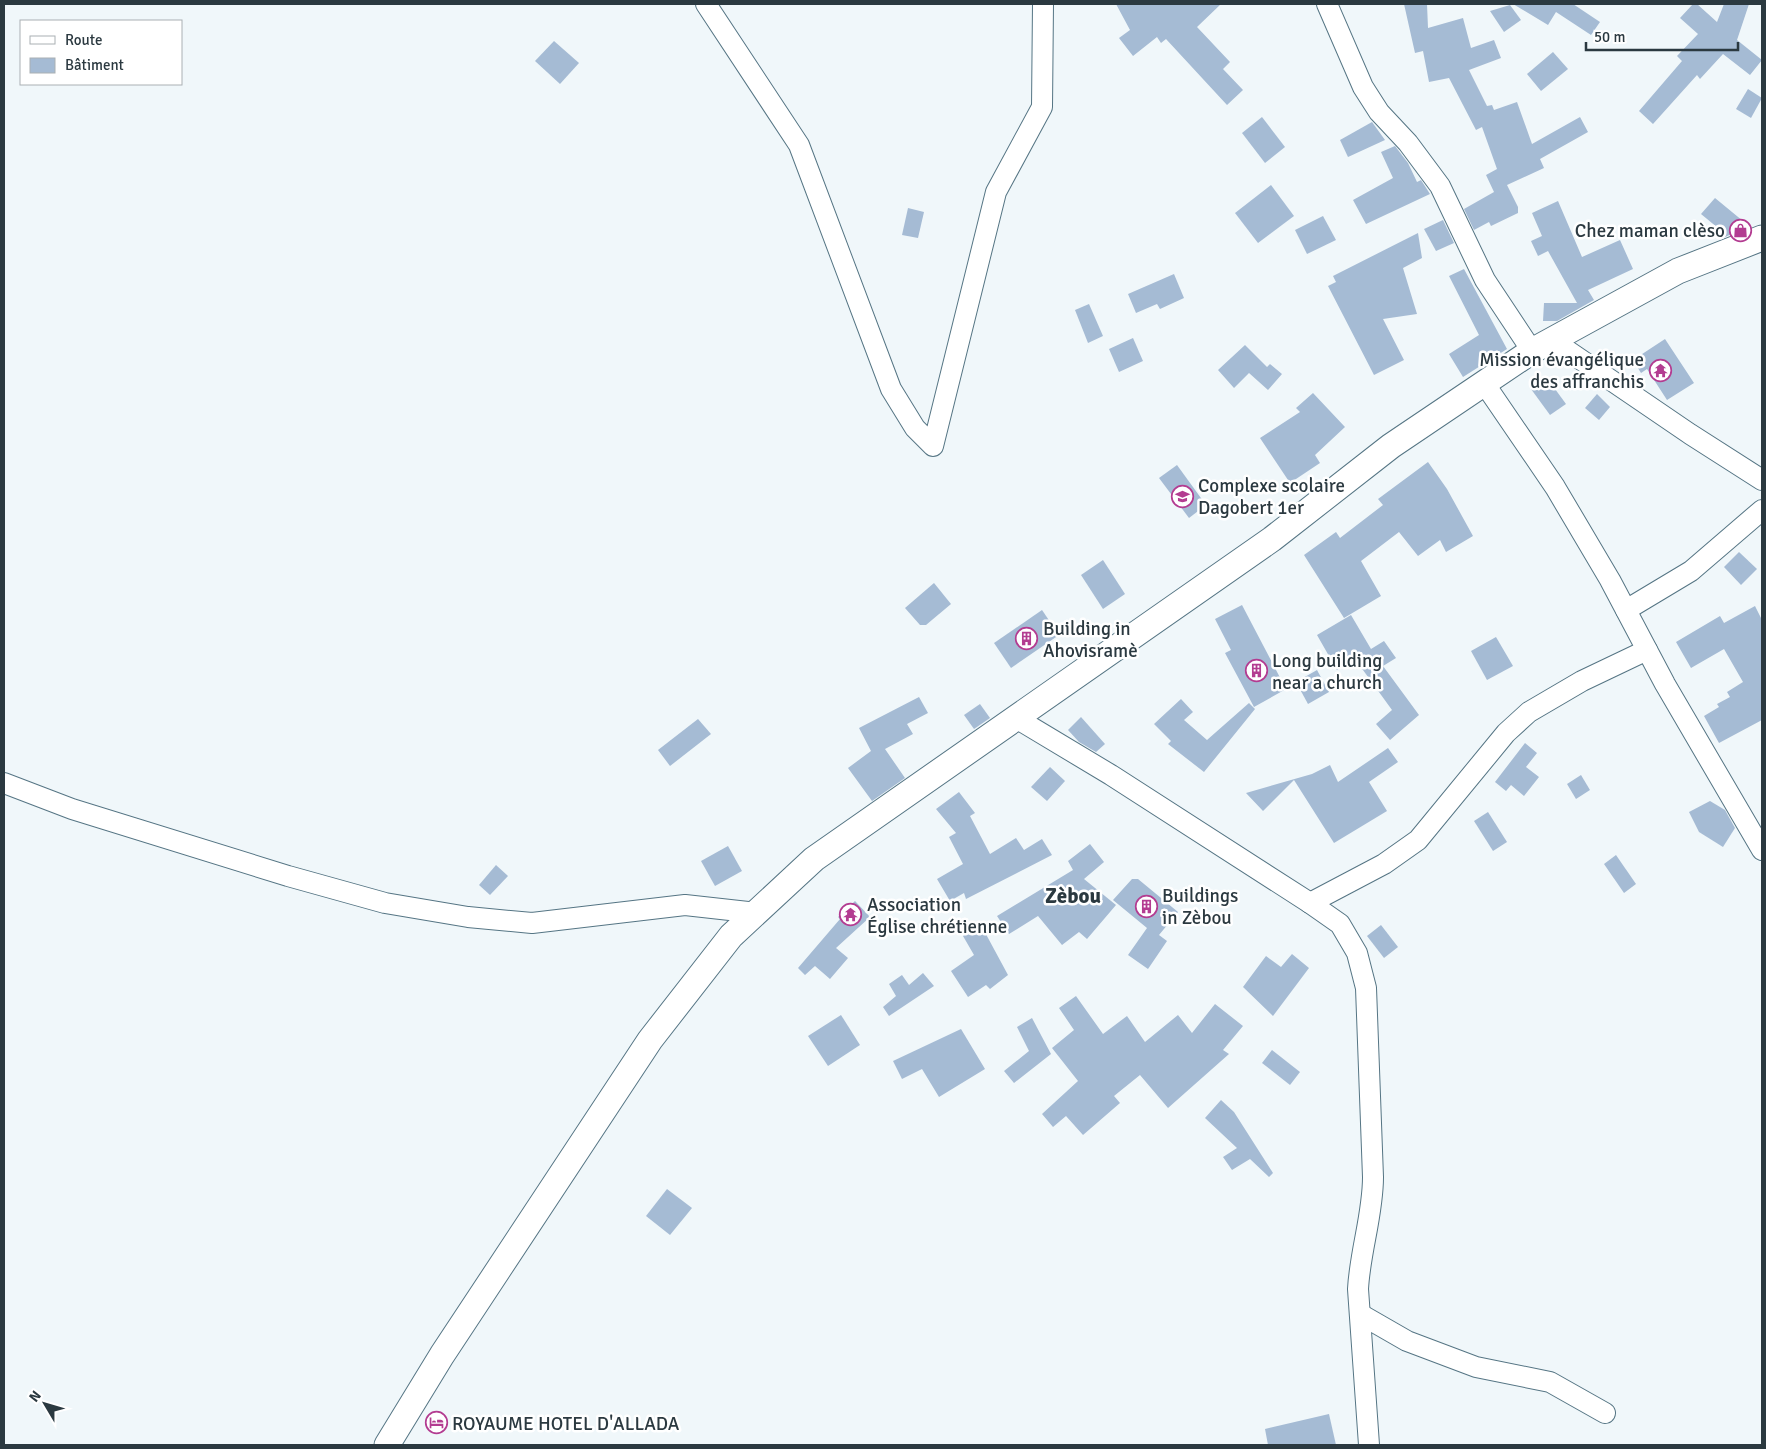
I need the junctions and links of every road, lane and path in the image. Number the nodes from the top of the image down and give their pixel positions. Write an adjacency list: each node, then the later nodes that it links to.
1 (1043, 4): 3 (street)
2 (1327, 4): 5 (street)
3 (713, 6)
4 (1762, 238): 5 (street)
5 (1542, 345): 6 (street); 7 (street)
6 (1484, 383): 9 (street); 11 (street)
7 (1762, 480)
8 (1762, 510): 9 (street)
9 (1626, 610): 10 (street)
10 (1647, 650): 13 (street); 14 (street)
11 (1016, 718): 14 (street); 15 (street)
12 (4, 782): 15 (street)
13 (1762, 850)
14 (1310, 902): 16 (street)
15 (757, 913): 18 (street)
16 (1360, 1314): 17 (street); 19 (street)
17 (1605, 1413)
18 (388, 1445)
19 (1369, 1445)

